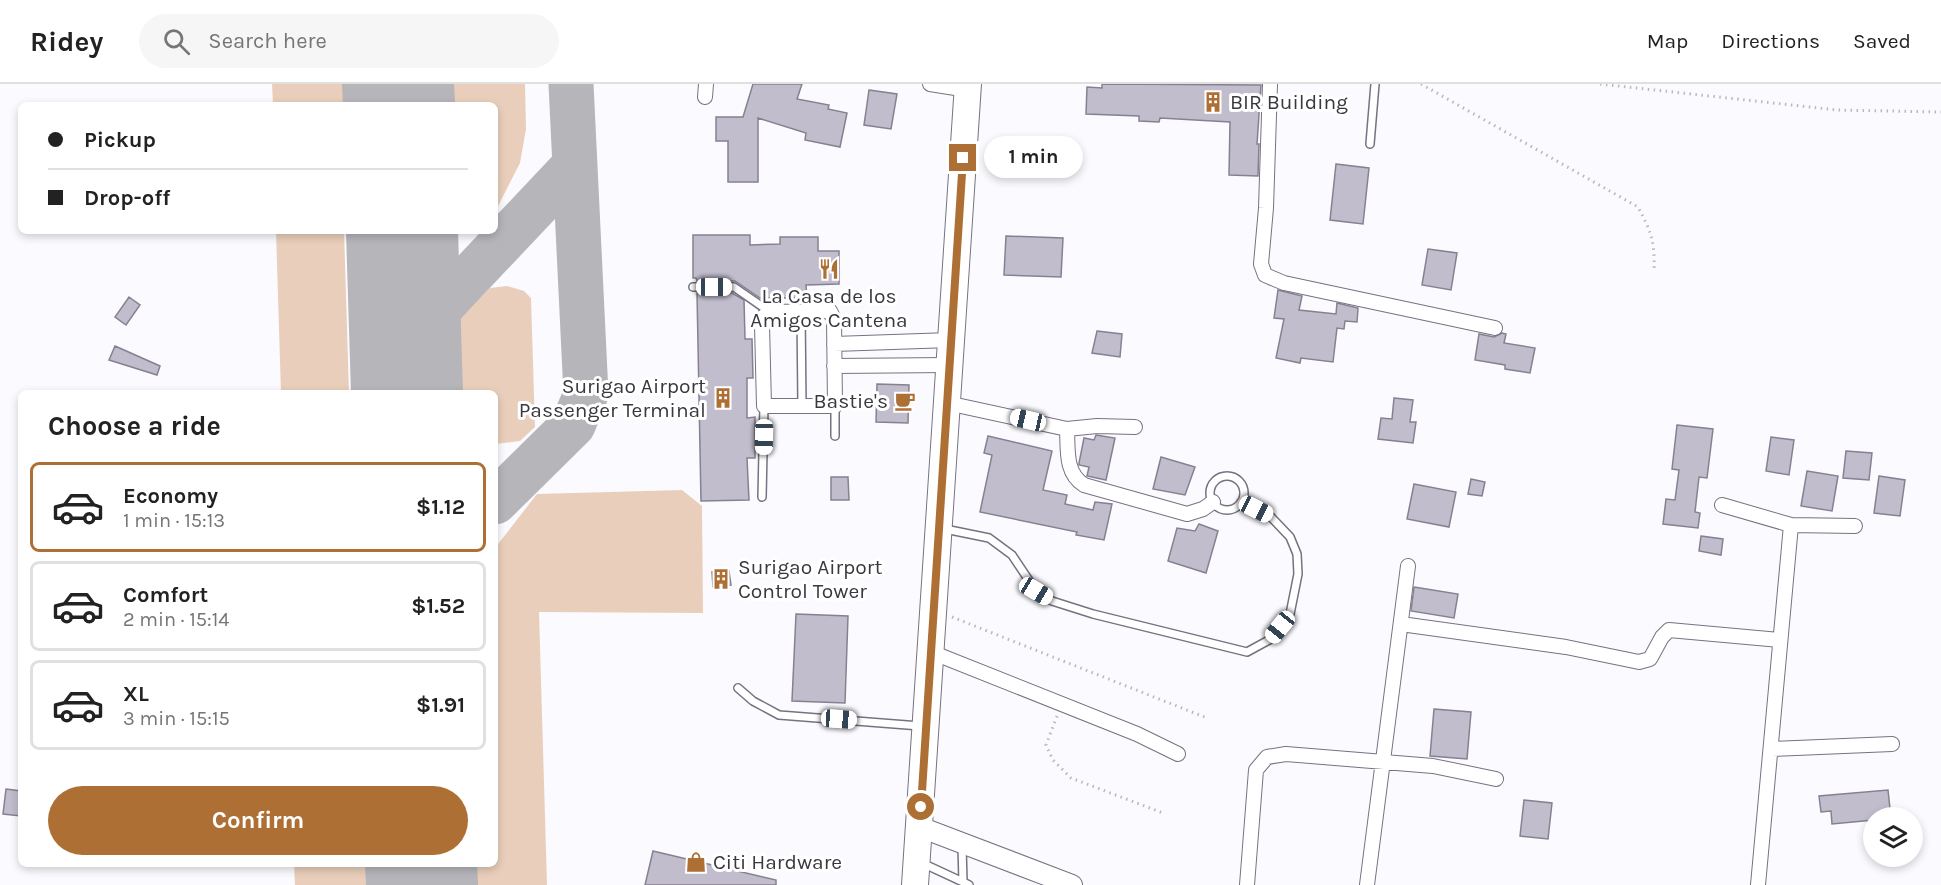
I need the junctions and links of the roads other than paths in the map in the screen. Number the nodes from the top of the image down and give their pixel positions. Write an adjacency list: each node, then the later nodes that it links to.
1 (930, 84): 4 (street)
2 (1270, 84): 9 (street)
3 (1375, 84): 5 (lane)
4 (968, 87): 11 (highway)
5 (1371, 144)
6 (693, 287): 8 (lane)
7 (801, 311): 8 (street); 10 (street); 15 (lane)
8 (770, 312): 14 (street)
9 (1495, 328)
10 (834, 344): 11 (street); 12 (street)
11 (950, 352): 12 (street); 13 (highway)
12 (834, 366): 16 (street)
13 (947, 403): 18 (street); 26 (highway)
14 (764, 406): 15 (street); 20 (lane)
15 (802, 406): 16 (street)
16 (835, 406): 19 (lane)
17 (1135, 427): 18 (street)
18 (1067, 429): 21 (street)
19 (835, 436)
20 (762, 497)
21 (1213, 502): 22 (lane); 22 (lane)
22 (1241, 502): 26 (lane)
23 (1722, 505): 24 (street)
24 (1791, 525): 25 (street); 29 (street)
25 (1855, 526)
26 (938, 527): 30 (highway)
27 (1408, 566): 28 (street)
28 (1401, 624): 29 (street); 36 (street)
29 (1780, 640): 34 (street)
30 (931, 652): 32 (highway); 35 (street)
31 (738, 688): 32 (lane)
32 (926, 726): 38 (highway)
33 (1892, 744): 34 (street)
34 (1771, 749): 46 (street)
35 (1178, 754)
36 (1381, 762): 37 (street); 44 (street); 45 (street)
37 (1496, 779)
38 (920, 827): 39 (street); 40 (highway)
39 (962, 843): 41 (street); 42 (lane)
40 (916, 873): 42 (lane)
41 (1042, 879): 43 (street)
42 (966, 884)
43 (1072, 885)
44 (1247, 885)
45 (1366, 885)
46 (1758, 885)

